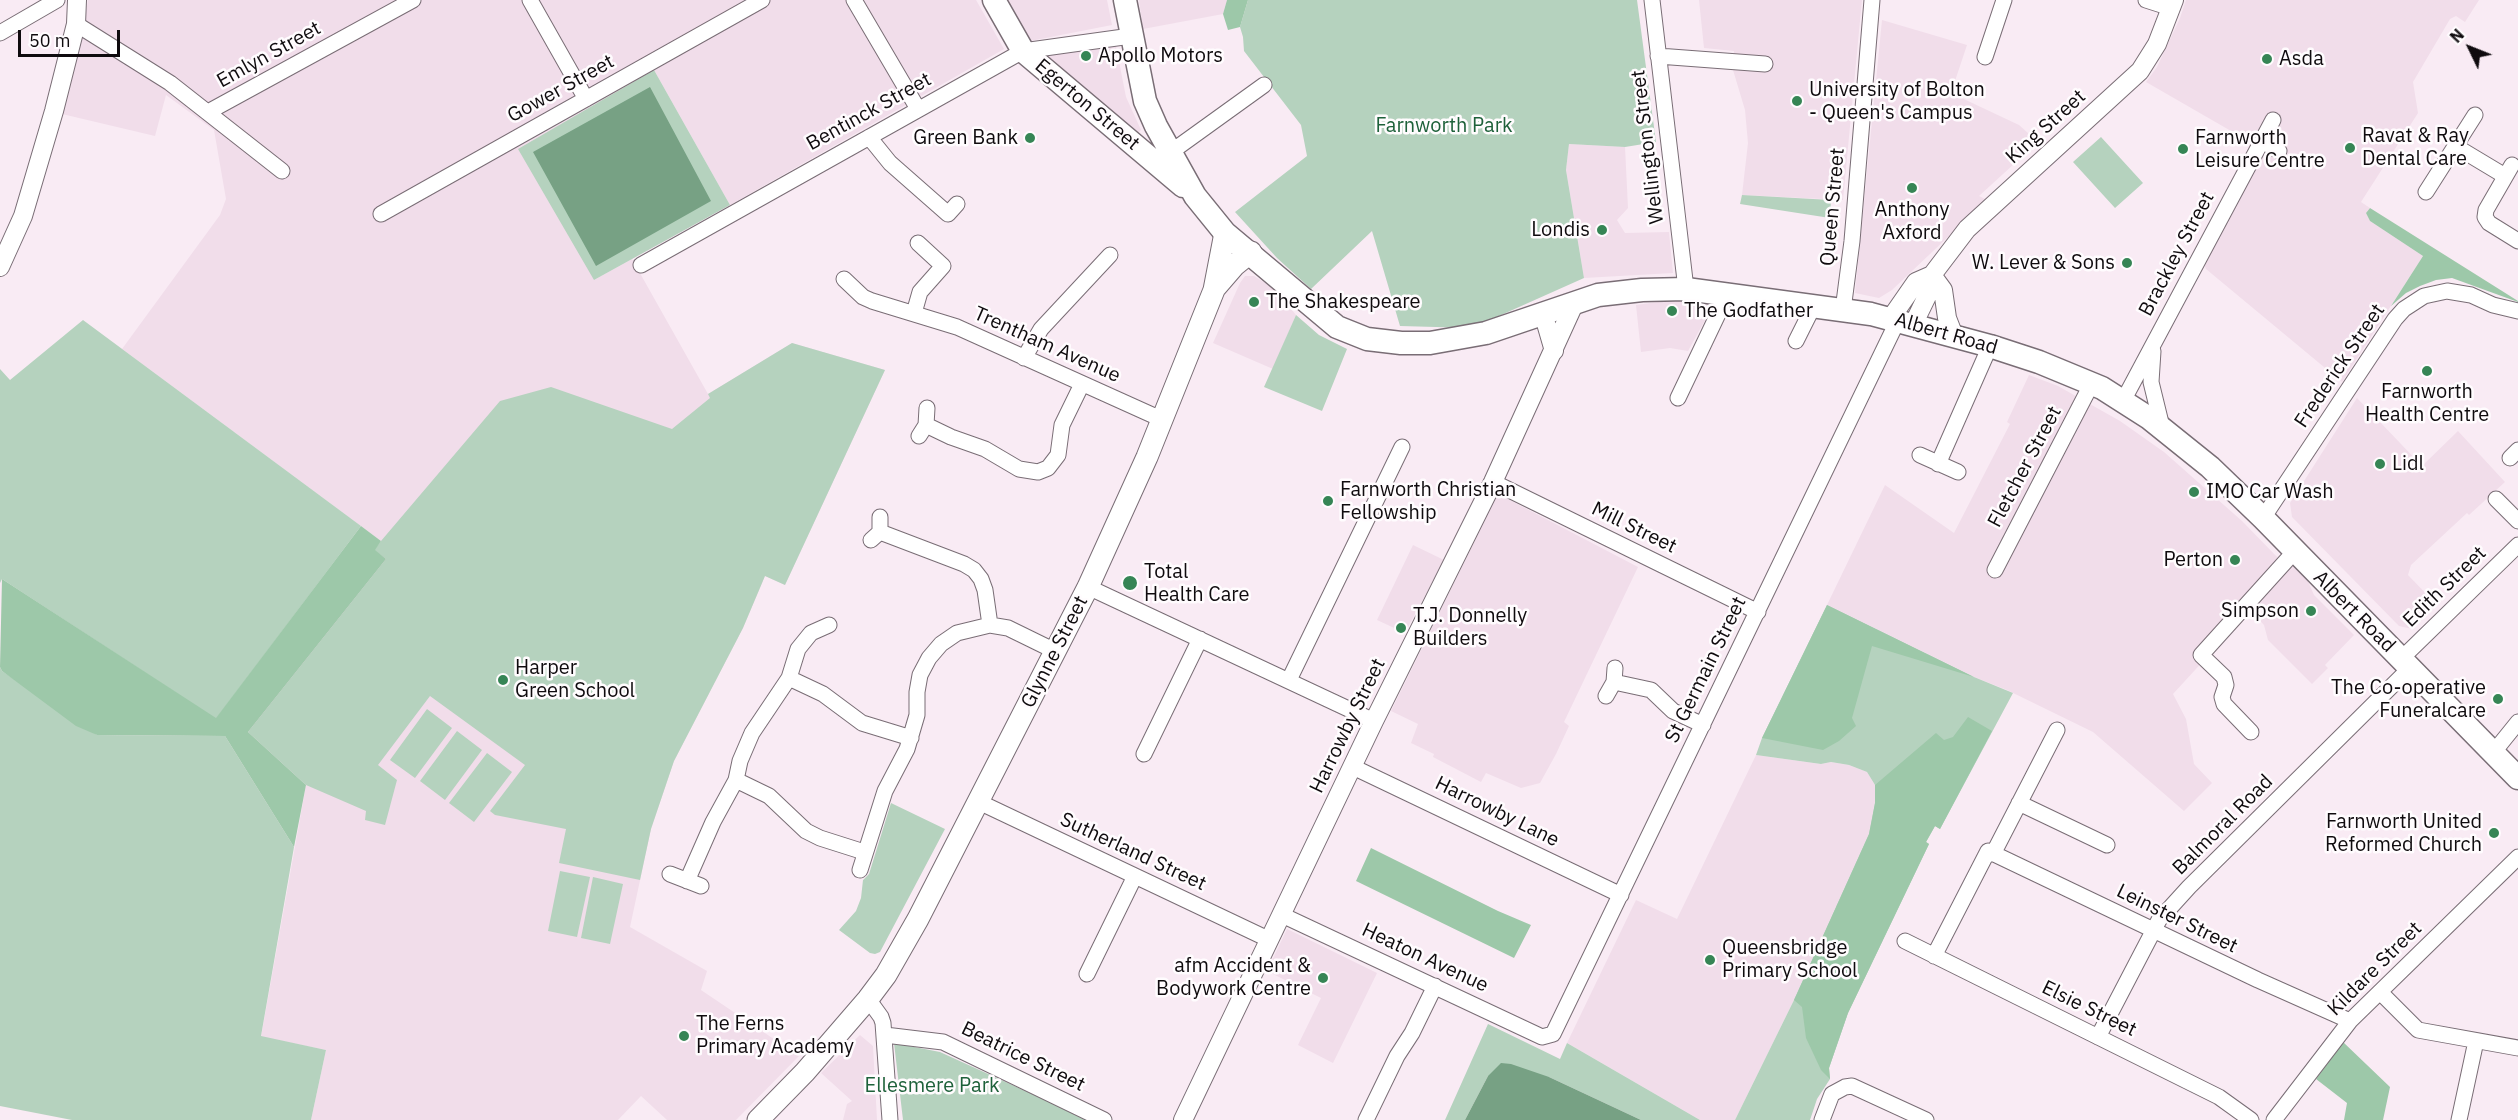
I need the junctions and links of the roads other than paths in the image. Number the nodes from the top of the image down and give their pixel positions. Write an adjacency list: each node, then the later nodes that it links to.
1 (57, 0): 15 (street)
2 (77, 0): 14 (street)
3 (413, 0): 24 (street, Emlyn Street)
4 (530, 0): 22 (street)
5 (762, 0): 22 (street, Gower Street)
6 (854, 0): 23 (street)
7 (994, 0): 17 (main road, Egerton Street)
8 (1125, 0): 16 (main road)
9 (1652, 0): 18 (street, Wellington Street)
10 (1872, 0): 51 (street, Queen Street)
11 (2004, 0): 19 (street)
12 (2146, 0): 13 (street)
13 (2173, 4): 44 (street, King Street)
14 (76, 24): 24 (street, Emlyn Street); 43 (street)
15 (0, 33)
16 (1131, 36): 17 (street, Bentinck Street); 30 (main road)
17 (1023, 51): 23 (street, Bentinck Street); 34 (main road, Egerton Street)
18 (1658, 56): 20 (street); 46 (street, Wellington Street)
19 (1986, 57)
20 (1765, 64)
21 (1264, 85): 30 (street)
22 (586, 99): 36 (street, Gower Street)
23 (918, 109): 27 (street, Bentinck Street)
24 (208, 112): 32 (street, Emlyn Street)
25 (2475, 115): 29 (street)
26 (2273, 120): 28 (street, Brackley Street)
27 (869, 137): 35 (street); 42 (street, Bentinck Street)
28 (2262, 141): 31 (street); 58 (street, Brackley Street)
29 (2455, 146): 33 (street); 38 (street)
30 (1174, 150): 34 (main road); 40 (main road)
31 (2279, 151)
32 (282, 171)
33 (2426, 192)
34 (1195, 196): 37 (main road)
35 (957, 204)
36 (381, 214)
37 (1225, 233): 40 (main road); 47 (main road, Glynne Street)
38 (2518, 241)
39 (918, 243): 53 (street)
40 (1251, 252): 47 (main road, Glynne Street); 54 (main road, Albert Road)
41 (1110, 255): 61 (street)
42 (641, 265)
43 (0, 267)
44 (1932, 275): 55 (street, King Street); 56 (street)
45 (844, 279): 53 (street, Trentham Avenue)
46 (1686, 289): 48 (main road, Albert Road); 49 (main road, Albert Road)
47 (1214, 290): 67 (main road, Glynne Street)
48 (1728, 293): 50 (main road, Albert Road); 64 (street)
49 (1575, 302): 54 (main road, Albert Road); 60 (street, Harrowby Street)
50 (1814, 305): 51 (main road, Albert Road); 57 (street)
51 (1843, 310): 55 (main road, Albert Road)
52 (2518, 311): 75 (street, Frederick Street)
53 (914, 313): 61 (street, Trentham Avenue)
54 (1543, 313): 60 (street)
55 (1901, 321): 56 (main road, Albert Road); 82 (street, St Germain Street)
56 (1954, 336): 59 (main road, Albert Road)
57 (1796, 341)
58 (2154, 345): 65 (street, Brackley Street); 68 (street, Brackley Street)
59 (1990, 346): 62 (main road, Albert Road); 71 (street)
60 (1554, 351): 73 (street, Harrowby Street)
61 (1024, 358): 63 (street, Trentham Avenue)
62 (2092, 383): 65 (main road, Albert Road); 80 (street, Fletcher Street)
63 (1082, 384): 66 (street); 67 (street, Trentham Avenue)
64 (1678, 398)
65 (2123, 401): 68 (main road, Albert Road)
66 (927, 408)
67 (1161, 419): 81 (main road, Glynne Street)
68 (2162, 427): 75 (main road, Albert Road)
69 (1402, 447): 89 (street)
70 (1920, 455): 71 (street)
71 (1938, 464): 72 (street)
72 (1958, 472)
73 (1493, 482): 82 (street, Mill Street); 91 (street, Harrowby Street)
74 (2496, 499): 76 (street)
75 (2263, 518): 79 (main road, Albert Road)
76 (2518, 521)
77 (877, 530): 83 (street)
78 (2518, 545): 87 (street, Edith Street)
79 (2295, 551): 87 (main road, Albert Road); 95 (street)
80 (1995, 570)
81 (1088, 587): 85 (street); 86 (main road, Glynne Street)
82 (1758, 612): 93 (street, St Germain Street)
83 (990, 625): 86 (street); 96 (street)
84 (829, 626): 88 (street)
85 (1200, 639): 89 (street); 98 (street)
86 (1055, 651): 102 (main road, Glynne Street)
87 (2406, 664): 97 (main road, Albert Road); 113 (street, Balmoral Road)
88 (789, 678): 96 (street); 101 (street)
89 (1289, 680): 91 (street)
90 (1612, 682): 93 (street)
91 (1374, 721): 99 (street, Harrowby Street)
92 (2518, 722): 97 (street)
93 (1703, 725): 111 (street, St Germain Street)
94 (2057, 730): 103 (street)
95 (2251, 732)
96 (911, 738): 105 (street)
97 (2493, 753): 100 (main road, Albert Road)
98 (1144, 754)
99 (1353, 767): 111 (street, Harrowby Lane); 112 (street, Harrowby Street)
100 (2518, 778)
101 (736, 780): 105 (street); 109 (street)
102 (978, 802): 110 (street, Sutherland Street); 120 (main road, Glynne Street)
103 (2019, 803): 104 (street); 106 (street)
104 (2107, 845)
105 (864, 852): 108 (street)
106 (1990, 852): 113 (street, Leinster Street); 116 (street)
107 (2518, 857): 119 (street, Kildare Street)
108 (860, 870)
109 (670, 874)
110 (1135, 876): 114 (street, Sutherland Street); 117 (street)
111 (1621, 895): 123 (street, St Germain Street)
112 (1282, 915): 114 (street, Harrowby Street); 118 (street, Heaton Avenue)
113 (2153, 930): 121 (street, Leinster Street); 124 (street, Balmoral Road)
114 (1270, 939): 130 (street, Harrowby Street)
115 (1905, 941): 116 (street, Elsie Street)
116 (1934, 956): 124 (street, Elsie Street)
117 (1087, 974)
118 (1435, 986): 123 (street, Heaton Avenue); 131 (street)
119 (2380, 992): 121 (street, Kildare Street); 125 (street)
120 (868, 999): 122 (street); 127 (main road, Glynne Street)
121 (2350, 1021): 135 (street, Kildare Street)
122 (885, 1035): 128 (street); 129 (street, Beatrice Street)
123 (1550, 1036)
124 (2098, 1037): 134 (street, Elsie Street)
125 (2476, 1041): 126 (street); 136 (street)
126 (2518, 1048)
127 (758, 1120)
128 (890, 1120)
129 (1104, 1120)
130 (1182, 1120)
131 (1366, 1120)
132 (1822, 1120): 133 (street)
133 (1926, 1120)
134 (2251, 1120)
135 (2274, 1120)
136 (2459, 1120)

